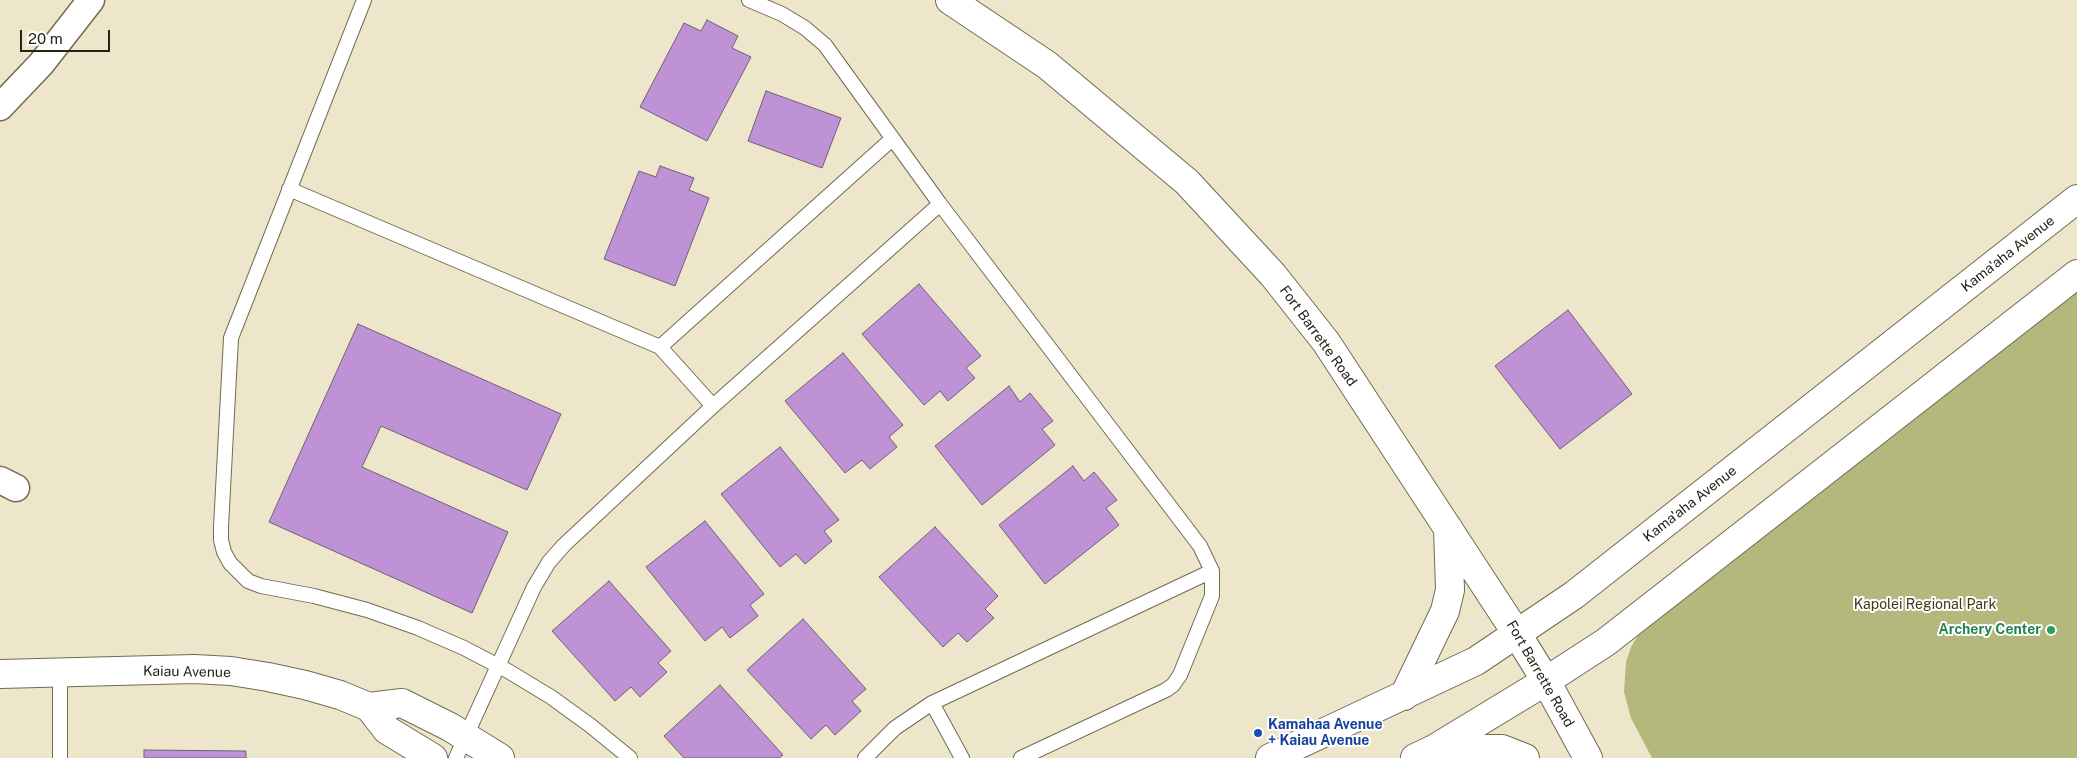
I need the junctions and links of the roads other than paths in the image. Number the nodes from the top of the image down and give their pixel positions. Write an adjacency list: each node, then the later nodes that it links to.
1 (91, 0): 5 (street)
2 (364, 0): 7 (lane)
3 (749, 0): 6 (lane)
4 (950, 0): 13 (street, Fort Barrette Road)
5 (0, 107)
6 (892, 140): 9 (lane); 11 (lane)
7 (289, 189): 11 (lane); 16 (lane)
8 (2077, 199): 15 (street, Kama'aha Avenue)
9 (940, 204): 12 (lane); 14 (lane)
10 (2077, 274): 19 (street)
11 (660, 347): 12 (lane)
12 (713, 406): 16 (lane)
13 (1448, 528): 15 (street, Fort Barrette Road); 20 (street)
14 (1212, 571): 21 (lane); 31 (lane)
15 (1517, 634): 19 (street, Fort Barrette Road); 20 (street, Kama'aha Avenue)
16 (498, 666): 23 (lane); 28 (lane)
17 (60, 673): 18 (street, Kaiau Avenue); 22 (street, Kaiau Avenue); 25 (lane)
18 (0, 674)
19 (1546, 681): 24 (street); 34 (street, Fort Barrette Road)
20 (1404, 696): 32 (street, Kama'aha Avenue)
21 (932, 703): 29 (lane); 30 (lane)
22 (369, 706): 23 (street, Kaiau Avenue); 26 (street)
23 (461, 747): 27 (street, Kaiau Avenue)
24 (1425, 754): 33 (street)
25 (60, 758)
26 (433, 758)
27 (500, 758)
28 (630, 758)
29 (864, 758)
30 (962, 758)
31 (1022, 758)
32 (1270, 758)
33 (1525, 758)
34 (1588, 758)

